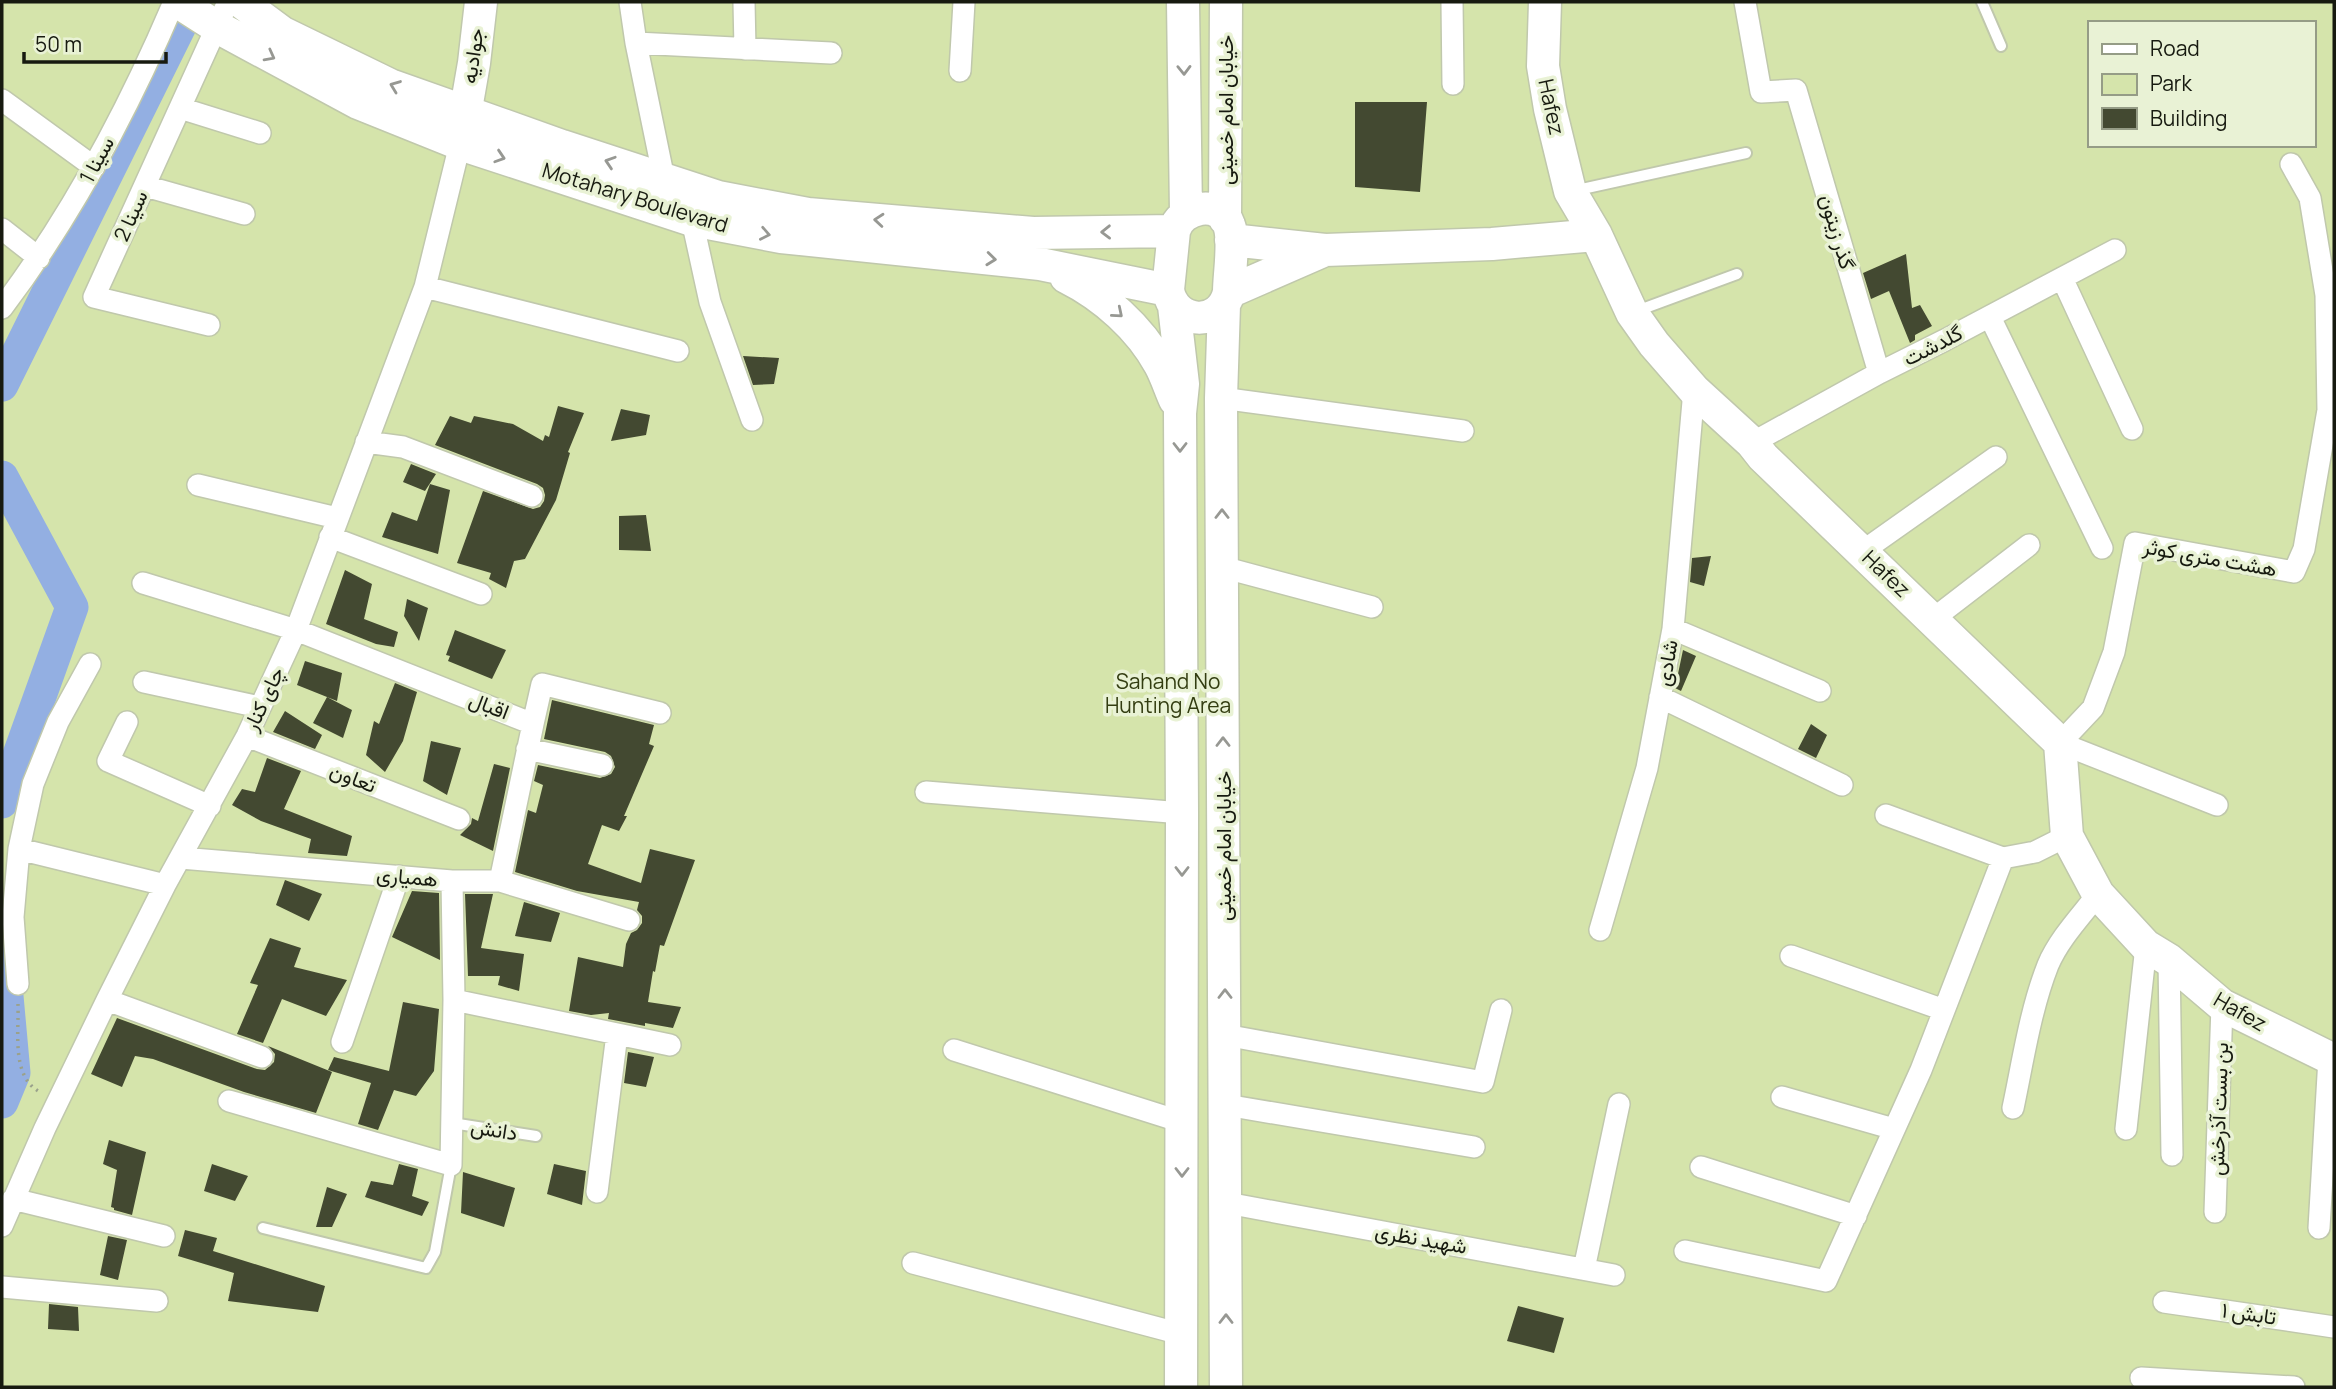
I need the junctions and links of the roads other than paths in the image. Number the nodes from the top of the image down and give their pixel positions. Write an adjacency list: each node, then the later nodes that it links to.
1 (177, 2): 13 (main road, Motahary Boulevard); 27 (street, سینا 1)
2 (241, 2): 22 (main road, Motahary Boulevard, one-way to 2)
3 (481, 2): 22 (main road, جوادیه)
4 (630, 2): 14 (street)
5 (744, 2): 16 (street)
6 (964, 2): 18 (street)
7 (1183, 2): 33 (main road, خیابان امام خمینی, one-way to 33)
8 (1226, 2): 35 (main road, خیابان امام خمینی)
9 (1452, 2): 19 (street)
10 (1545, 2): 30 (main road, Hafez)
11 (1745, 2): 51 (street, گذر زیتون)
12 (1982, 2): 15 (lane)
13 (218, 17): 21 (street, سینا 2); 24 (main road, Motahary Boulevard, one-way to 24)
14 (636, 43): 16 (street); 28 (street)
15 (2001, 46)
16 (745, 48): 17 (street)
17 (831, 53)
18 (960, 71)
19 (1453, 85)
20 (2, 100): 27 (street)
21 (180, 108): 23 (street); 29 (street, سینا 2)
22 (464, 111): 24 (main road, جوادیه); 28 (main road, Motahary Boulevard, one-way to 22)
23 (260, 133)
24 (460, 144): 32 (main road, Motahary Boulevard, one-way to 32); 43 (street, چای کنار)
25 (1746, 153): 30 (lane)
26 (2291, 164): 83 (street, هشت متری کوثر)
27 (94, 167): 39 (street, سینا 1)
28 (664, 179): 33 (main road, Motahary Boulevard, one-way to 28)
29 (145, 186): 31 (street); 49 (street, سینا 2)
30 (1570, 191): 36 (main road, Hafez)
31 (244, 214)
32 (692, 220): 40 (main road, Motahary Boulevard, one-way to 40); 55 (street)
33 (1180, 222): 35 (main road, Motahary Boulevard); 44 (main road, خیابان امام خمینی)
34 (2, 229): 39 (street)
35 (1228, 229): 37 (main road, Motahary Boulevard); 45 (main road, خیابان امام خمینی)
36 (1596, 235): 37 (main road); 47 (main road, Hafez)
37 (1325, 250): 45 (main road)
38 (2115, 250): 42 (street, گلدشت)
39 (39, 258): 46 (street, سینا 1)
40 (1040, 264): 44 (main road, Motahary Boulevard); 54 (main road, one-way to 54)
41 (1737, 274): 47 (lane)
42 (2062, 278): 48 (street, گلدشت); 56 (street)
43 (425, 287): 50 (street); 58 (street, چای کنار)
44 (1171, 298): 45 (main road, Motahary Boulevard); 54 (main road, خیابان امام خمینی)
45 (1227, 299): 53 (main road, خیابان امام خمینی)
46 (2, 308)
47 (1632, 313): 52 (main road, Hafez)
48 (1990, 317): 51 (street, گلدشت); 65 (street)
49 (209, 326)
50 (678, 351)
51 (1879, 373): 59 (street, گلدشت)
52 (1693, 390): 59 (main road, Hafez); 72 (street, شادی)
53 (1221, 398): 57 (street); 67 (main road, خیابان امام خمینی, one-way to 53)
54 (1180, 413): 90 (main road, خیابان امام خمینی, one-way to 90)
55 (752, 420)
56 (2132, 429)
57 (1463, 431)
58 (366, 442): 62 (street); 63 (street, چای کنار)
59 (1752, 443): 66 (main road, Hafez)
60 (1996, 457): 66 (street)
61 (198, 485): 63 (street)
62 (532, 496)
63 (334, 528): 69 (street); 73 (street, چای کنار)
64 (2029, 545): 71 (street)
65 (2102, 548)
66 (1863, 551): 71 (main road, Hafez)
67 (1222, 567): 70 (street); 113 (main road, خیابان امام خمینی, one-way to 67)
68 (143, 583): 73 (street, اقبال)
69 (481, 594)
70 (1372, 607)
71 (1933, 619): 83 (main road, Hafez)
72 (1673, 629): 76 (street); 77 (street, شادی)
73 (296, 630): 78 (street, چای کنار); 81 (street, اقبال)
74 (90, 664): 94 (street)
75 (145, 682): 78 (street)
76 (1820, 691)
77 (1660, 697): 86 (street); 103 (street, شادی)
78 (260, 707): 82 (street, چای کنار)
79 (660, 713): 81 (street)
80 (127, 722): 89 (street)
81 (533, 724): 84 (street, اقبال)
82 (247, 736): 89 (street, چای کنار); 92 (street, تعاون)
83 (2060, 743): 88 (street); 93 (main road, Hafez)
84 (527, 749): 85 (street); 99 (street, اقبال)
85 (602, 765)
86 (1842, 785)
87 (926, 792): 90 (street)
88 (2217, 805)
89 (210, 806): 95 (street, چای کنار)
90 (1182, 813): 124 (main road, خیابان امام خمینی, one-way to 124)
91 (1886, 815): 96 (street)
92 (459, 819)
93 (2067, 836): 96 (street); 101 (main road, Hafez)
94 (19, 849): 100 (street); 106 (street)
95 (181, 858): 97 (street, همیاری); 100 (street, چای کنار)
96 (2003, 858): 111 (street)
97 (399, 876): 98 (street, همیاری); 114 (street)
98 (452, 881): 99 (street, همیاری); 107 (street)
99 (500, 881): 102 (street, همیاری)
100 (165, 886): 108 (street, چای کنار)
101 (2098, 894): 104 (main road, Hafez); 123 (street)
102 (629, 920)
103 (1600, 930)
104 (2158, 953): 109 (main road, Hafez); 127 (street); 130 (street)
105 (1791, 956): 111 (street)
106 (18, 984)
107 (454, 999): 112 (street); 125 (street)
108 (107, 1000): 117 (street); 134 (street, چای کنار)
109 (2222, 1005): 118 (main road, Hafez); 136 (street, بن بست آذرخش)
110 (1500, 1010): 113 (street)
111 (1944, 1010): 126 (street)
112 (617, 1034): 115 (street); 133 (street)
113 (1225, 1035): 122 (main road, خیابان امام خمینی)
114 (342, 1042)
115 (670, 1045)
116 (954, 1051): 124 (street)
117 (262, 1056)
118 (2332, 1059): 140 (street)
119 (1782, 1097): 126 (street)
120 (229, 1101): 131 (street)
121 (1619, 1104): 144 (street)
122 (1226, 1105): 129 (street); 135 (main road, خیابان امام خمینی)
123 (2013, 1108)
124 (1182, 1122): 150 (main road, خیابان امام خمینی, one-way to 150)
125 (452, 1123): 128 (lane, دانش); 131 (street)
126 (1894, 1129): 137 (street)
127 (2126, 1129)
128 (536, 1136)
129 (1474, 1147)
130 (2172, 1155)
131 (451, 1165): 139 (lane)
132 (1701, 1167): 137 (street)
133 (597, 1192)
134 (13, 1199): 138 (street, چای کنار); 141 (street)
135 (1227, 1203): 144 (street, شهید نظری); 153 (main road, خیابان امام خمینی, one-way to 135)
136 (2215, 1212)
137 (1856, 1216): 142 (street)
138 (2, 1226)
139 (264, 1228)
140 (2319, 1228)
141 (164, 1236)
142 (1685, 1251)
143 (913, 1263): 150 (street)
144 (1584, 1269): 145 (street, شهید نظری)
145 (1614, 1275)
146 (2, 1287): 147 (street)
147 (157, 1301)
148 (2164, 1302): 149 (street, تابش ۱)
149 (2334, 1327)
150 (1181, 1334): 152 (main road, خیابان امام خمینی)
151 (2141, 1378): 154 (street)
152 (1181, 1387)
153 (1226, 1387)
154 (2294, 1387)

